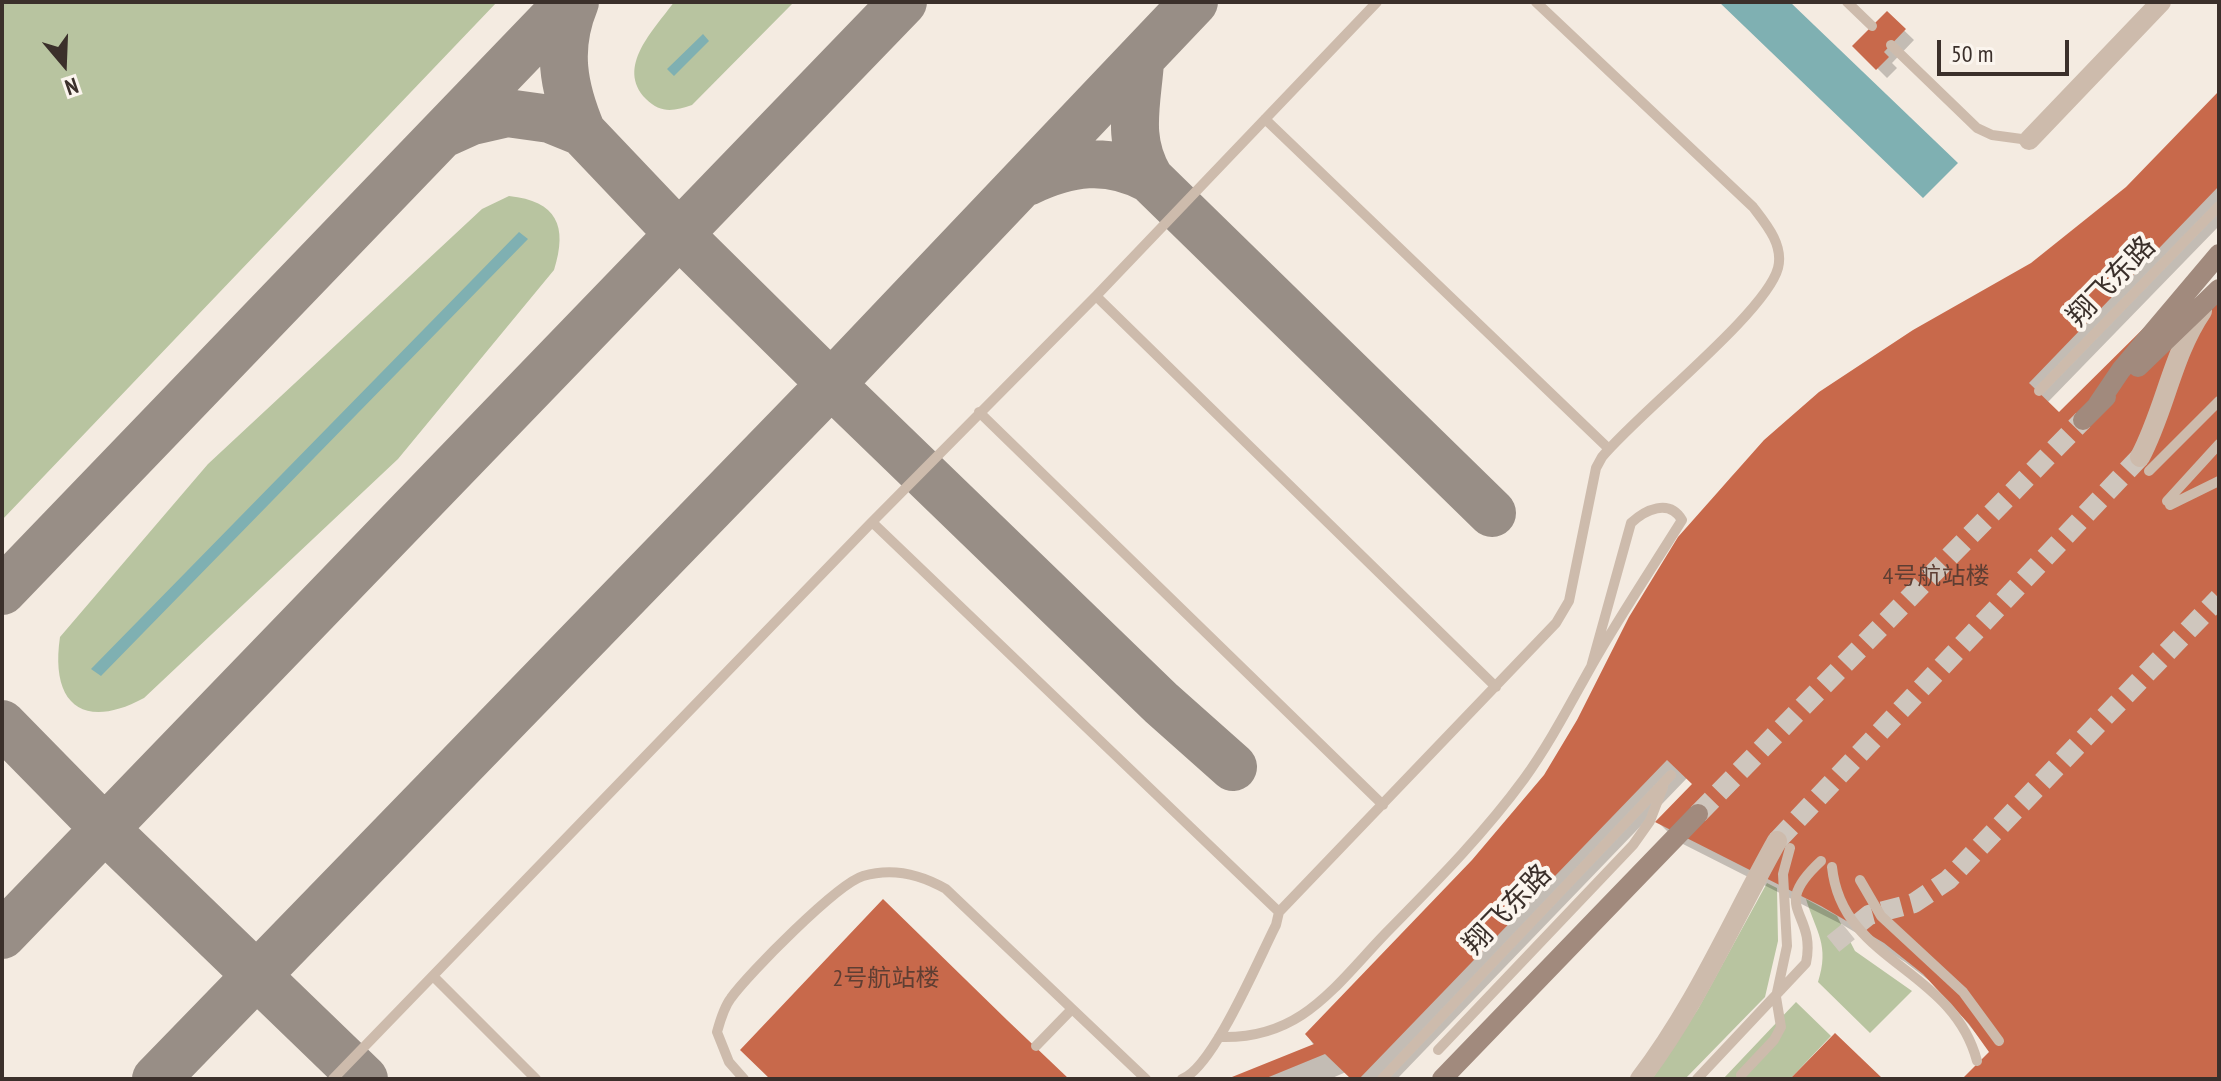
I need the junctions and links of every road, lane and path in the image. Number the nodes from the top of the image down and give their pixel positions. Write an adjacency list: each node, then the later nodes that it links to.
1 (1377, 2): 7 (lane)
2 (1536, 2): 19 (lane)
3 (1847, 2): 5 (lane)
4 (2161, 2): 8 (street)
5 (1872, 26)
6 (1891, 45): 8 (lane)
7 (1265, 119): 12 (lane); 19 (lane)
8 (2029, 140)
9 (2219, 206): 13 (lane, 翔飞东路)
10 (2219, 254): 15 (main road)
11 (2215, 294): 15 (main road); 20 (street)
12 (1096, 296): 16 (lane); 24 (lane)
13 (2039, 391)
14 (2219, 401): 20 (lane)
15 (2098, 404): 17 (main road)
16 (979, 412): 22 (lane); 25 (lane)
17 (2083, 420)
18 (2219, 444): 21 (lane)
19 (1609, 449): 24 (lane)
20 (2145, 464)
21 (2219, 481)
22 (872, 522): 31 (lane); 32 (lane)
23 (1591, 667): 23 (lane); 35 (lane)
24 (1496, 687): 25 (lane)
25 (1383, 805): 31 (lane)
26 (1698, 814): 48 (main road)
27 (1783, 844): 33 (lane); 49 (street)
28 (1821, 861): 33 (lane)
29 (1832, 867): 39 (lane)
30 (1860, 880): 36 (lane)
31 (1279, 912): 35 (lane)
32 (433, 976): 42 (lane); 43 (lane)
33 (1776, 997): 40 (lane); 41 (lane)
34 (1072, 1009): 37 (lane); 44 (lane); 45 (lane)
35 (1219, 1037): 46 (lane)
36 (1999, 1041)
37 (1036, 1046)
38 (1438, 1050): 47 (lane, 翔飞东路)
39 (1977, 1061)
40 (1741, 1075)
41 (1699, 1077)
42 (333, 1079)
43 (536, 1079)
44 (744, 1079)
45 (1146, 1079)
46 (1182, 1079)
47 (1382, 1079)
48 (1442, 1079)
49 (1640, 1079)

